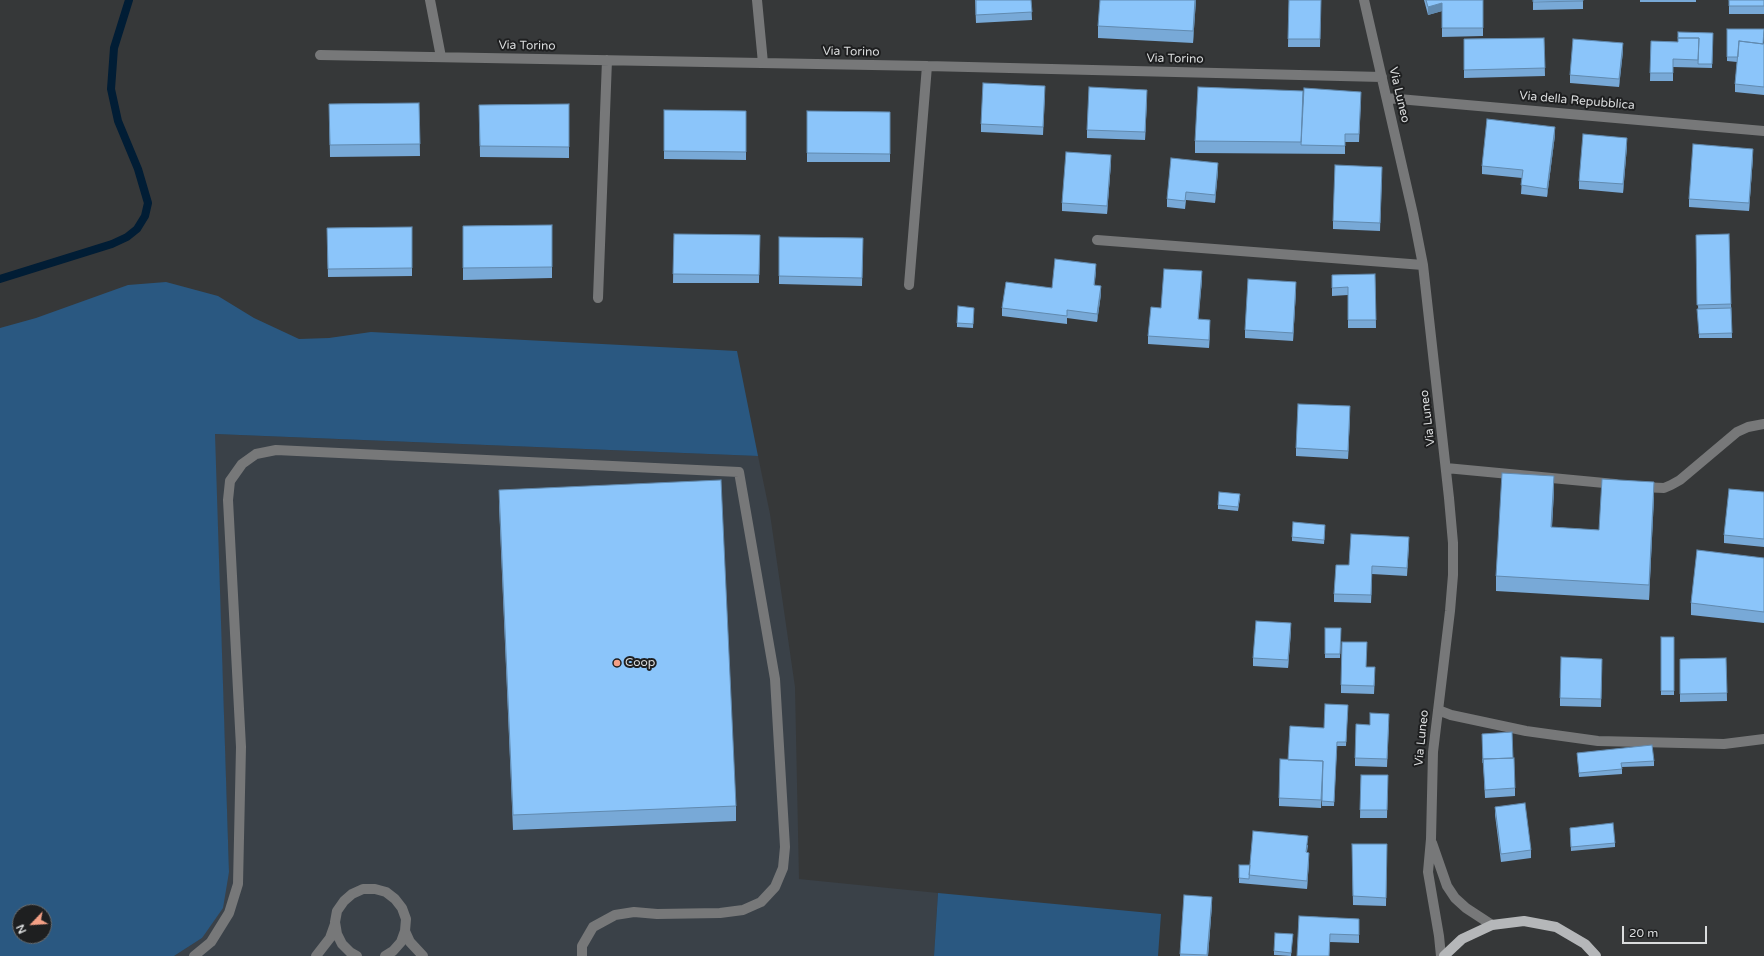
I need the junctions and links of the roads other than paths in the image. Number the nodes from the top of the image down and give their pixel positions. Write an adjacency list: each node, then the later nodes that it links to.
1 (430, 0): 5 (street)
2 (757, 0): 7 (street)
3 (1364, 0): 9 (street, Via Luneo)
4 (320, 56): 5 (street, Via Torino)
5 (441, 57): 6 (street, Via Torino)
6 (607, 60): 7 (street, Via Torino); 15 (street)
7 (763, 63): 8 (street, Via Torino)
8 (926, 66): 9 (street, Via Torino); 14 (street)
9 (1382, 77): 10 (street, Via Luneo)
10 (1387, 98): 11 (street, Via della Repubblica); 13 (street, Via Luneo)
11 (1764, 131)
12 (1097, 240): 13 (street)
13 (1423, 265): 17 (street, Via Luneo)
14 (909, 285)
15 (598, 298)
16 (1764, 424): 17 (street)
17 (1446, 468): 18 (street, Via Luneo)
18 (1438, 710): 19 (street); 20 (street, Via Luneo)
19 (1764, 739)
20 (1431, 839): 22 (street, Via Luneo); 30 (street, Via Luneo)
21 (335, 922): 23 (street); 25 (street); 26 (street)
22 (1492, 925): 31 (main road); 32 (main road)
23 (405, 931): 27 (street); 28 (street)
24 (194, 956): 29 (street)
25 (316, 956)
26 (357, 956)
27 (385, 956)
28 (423, 956)
29 (582, 956)
30 (1441, 956)
31 (1444, 956)
32 (1596, 956)

